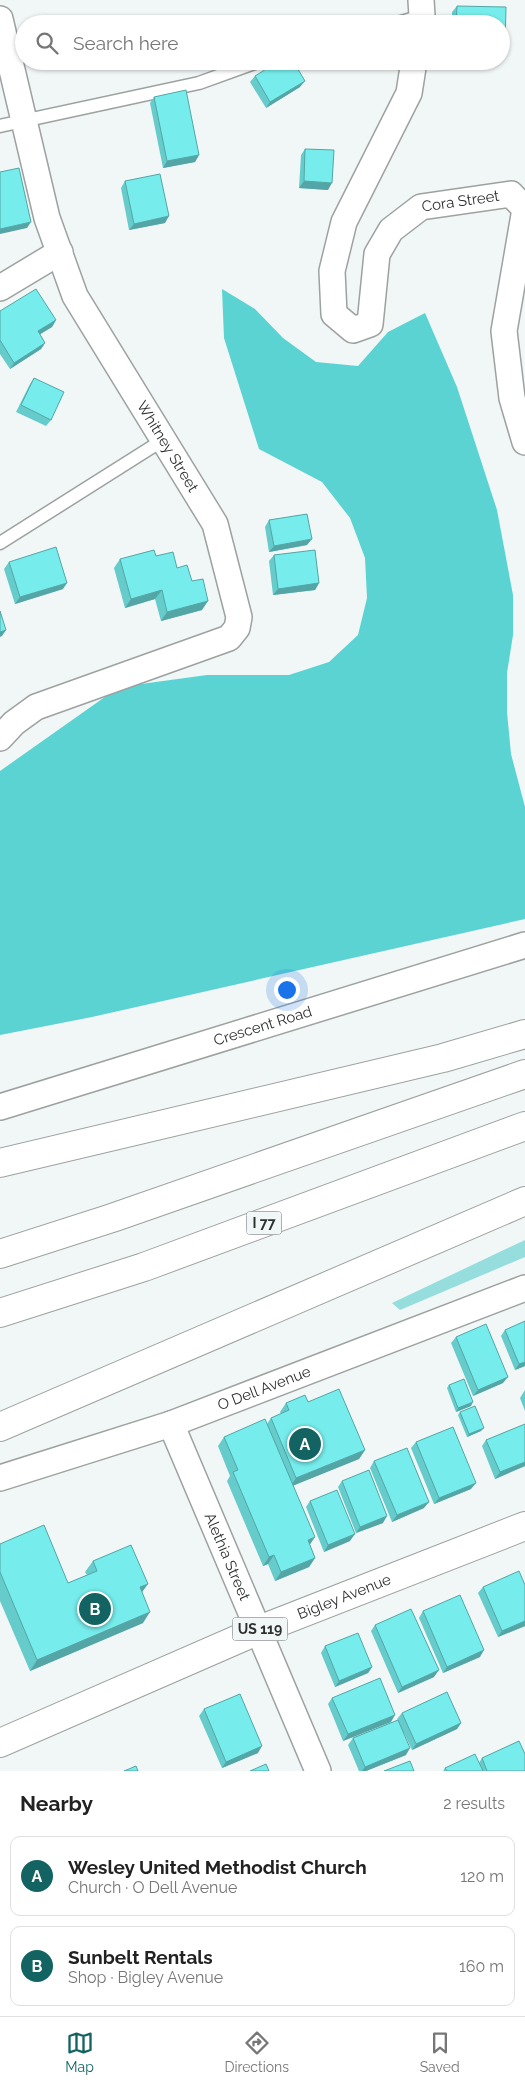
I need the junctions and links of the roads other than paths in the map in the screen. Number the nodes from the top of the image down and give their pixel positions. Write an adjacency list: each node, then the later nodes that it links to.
1 (0, 19): 4 (street, Whitney Street)
2 (235, 70): 4 (lane)
3 (413, 70): 8 (street, Cora Street)
4 (12, 124): 5 (street, Whitney Street)
5 (60, 252): 6 (street); 7 (street, Whitney Street)
6 (0, 288)
7 (163, 440): 9 (lane); 10 (street, Whitney Street)
8 (525, 442)
9 (0, 542)
10 (0, 738)
11 (525, 945): 14 (street, Crescent Road)
12 (525, 1034): 16 (main road)
13 (525, 1074): 18 (main road)
14 (0, 1107)
15 (525, 1126): 20 (main road, I 77)
16 (0, 1163)
17 (525, 1201): 22 (main road)
18 (0, 1254)
19 (525, 1288): 21 (street, O Dell Avenue)
20 (0, 1313)
21 (171, 1424): 23 (street, O Dell Avenue); 25 (street, Alethia Street)
22 (0, 1427)
23 (0, 1478)
24 (525, 1526): 25 (main road, Bigley Avenue / US 119)
25 (259, 1630): 26 (main road, Bigley Avenue / US 119); 27 (street, Alethia Street)
26 (0, 1743)
27 (318, 1771)

